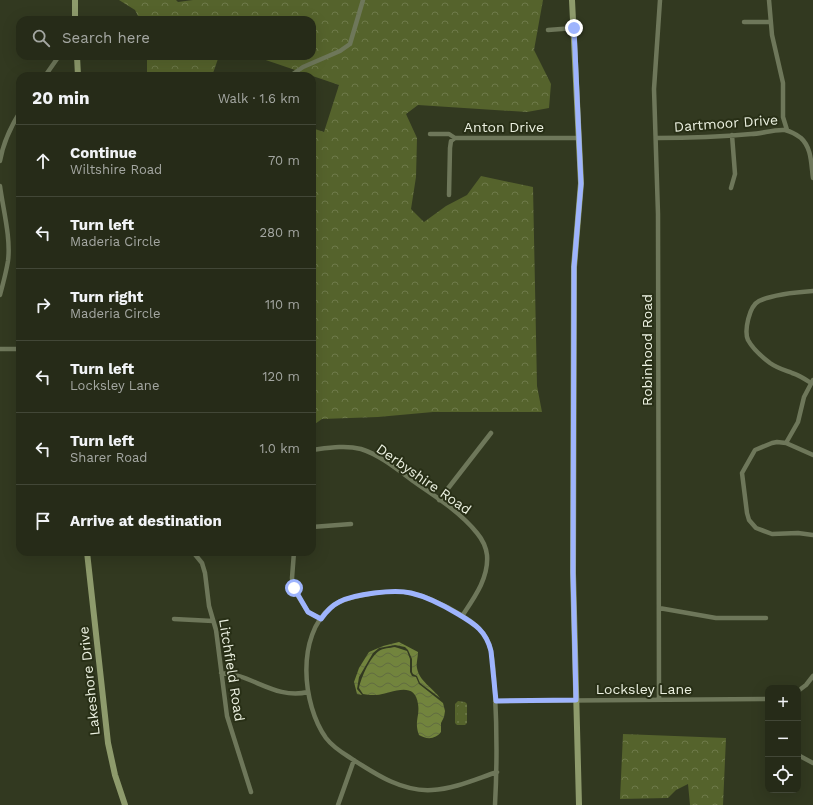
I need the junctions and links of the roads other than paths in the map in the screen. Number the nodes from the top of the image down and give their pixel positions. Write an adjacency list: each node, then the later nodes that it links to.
1 (75, 0): 6 (street)
2 (363, 0): 15 (street)
3 (572, 0): 9 (street)
4 (660, 0): 22 (street, Robinhood Road)
5 (769, 0): 8 (street)
6 (75, 16)
7 (744, 22): 8 (street)
8 (770, 22): 17 (street)
9 (574, 28): 10 (street); 21 (street)
10 (548, 30)
11 (55, 60): 13 (street)
12 (77, 60): 14 (street)
13 (48, 72)
14 (78, 72)
15 (296, 72)
16 (16, 118): 23 (street)
17 (787, 130): 19 (street, Dartmoor Drive); 24 (street, Dartmoor Drive)
18 (430, 134): 20 (street, Anton Drive)
19 (732, 135): 22 (street, Dartmoor Drive); 26 (street)
20 (455, 138): 21 (street, Anton Drive); 27 (street)
21 (579, 138): 55 (street)
22 (656, 138): 44 (street, Robinhood Road)
23 (0, 161)
24 (813, 178)
25 (0, 186): 29 (street)
26 (731, 188)
27 (449, 195)
28 (813, 291): 32 (street)
29 (0, 295)
30 (0, 349): 31 (street)
31 (16, 349)
32 (812, 382): 34 (street)
33 (491, 433): 37 (street)
34 (786, 443): 36 (street); 40 (street)
35 (316, 450): 37 (street, Derbyshire Road)
36 (813, 455)
37 (439, 500): 45 (street, Derbyshire Road)
38 (351, 524): 39 (street)
39 (316, 527)
40 (813, 535)
41 (87, 556): 63 (street, Lakeshore Drive)
42 (196, 556): 49 (street, Litchfield Road)
43 (294, 556): 48 (street)
44 (659, 608): 46 (street); 56 (street, Robinhood Road)
45 (462, 616): 48 (street); 57 (street)
46 (766, 618)
47 (174, 619): 49 (street)
48 (321, 619): 53 (street)
49 (213, 621): 50 (street, Litchfield Road)
50 (221, 673): 53 (street); 62 (street, Litchfield Road)
51 (813, 676): 52 (street)
52 (801, 689)
53 (308, 692): 59 (street)
54 (765, 699): 56 (street, Locksley Lane)
55 (576, 700): 56 (street, Locksley Lane); 57 (street, Locksley Lane); 66 (street)
56 (659, 700)
57 (496, 701): 61 (street)
58 (801, 757): 60 (street)
59 (354, 760): 61 (street); 64 (street)
60 (813, 763)
61 (497, 772): 65 (street)
62 (251, 792)
63 (125, 805)
64 (338, 805)
65 (495, 805)
66 (579, 805)

